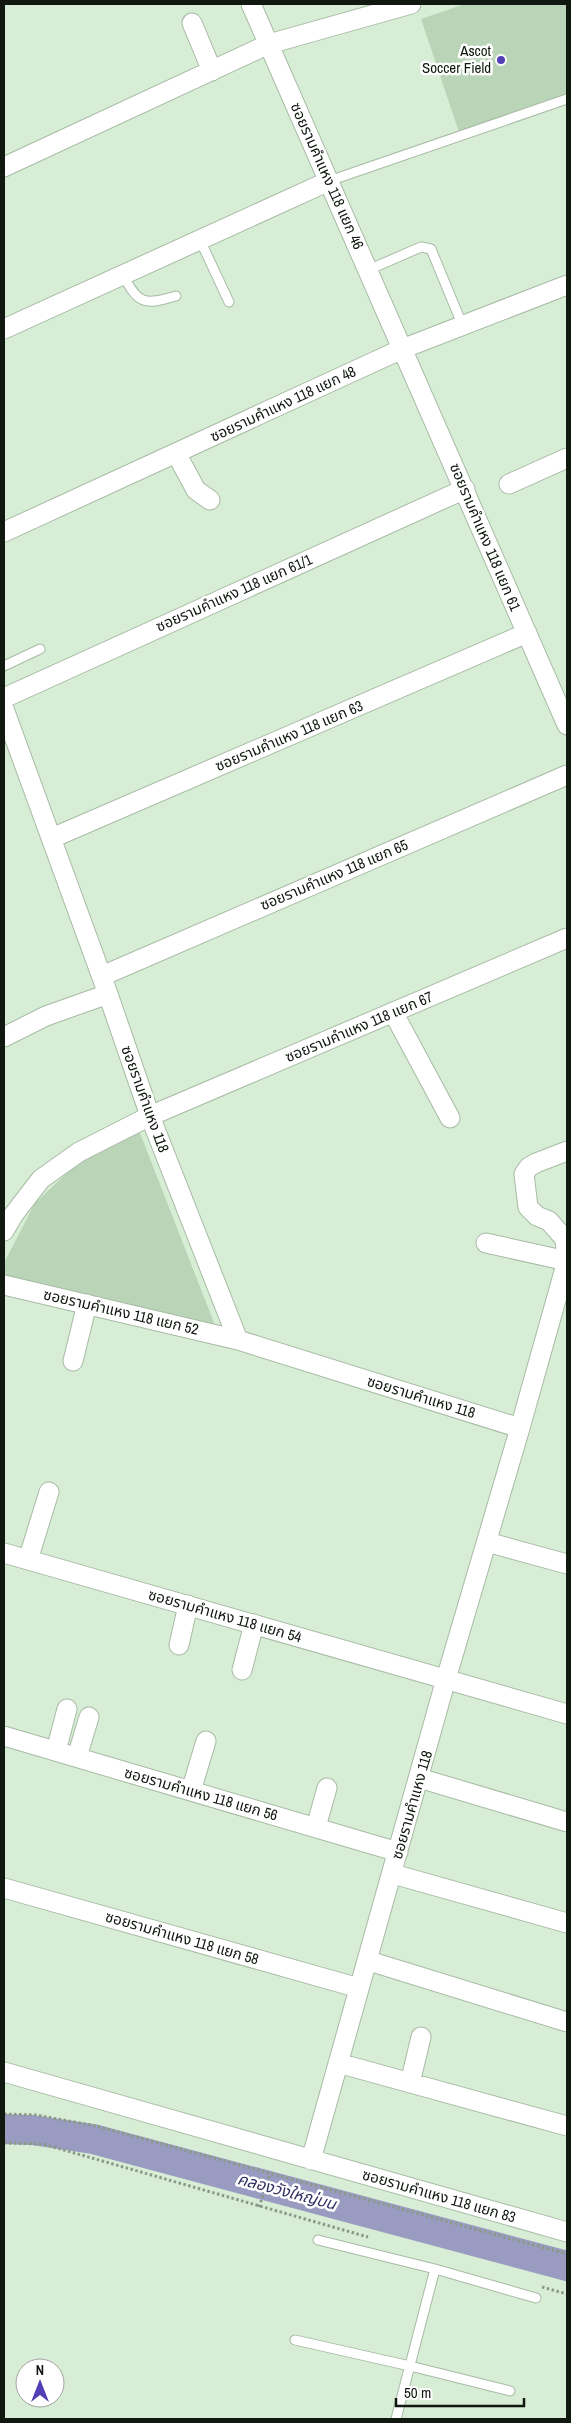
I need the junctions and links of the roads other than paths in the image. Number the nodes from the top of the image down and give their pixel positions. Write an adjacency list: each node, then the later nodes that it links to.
1 (251, 4): 4 (street, ซอยรามคำแหง 118 แยก 46)
2 (411, 4): 4 (street)
3 (192, 23): 5 (street)
4 (269, 44): 5 (street); 8 (street, ซอยรามคำแหง 118 แยก 46)
5 (212, 71): 7 (street)
6 (567, 99): 8 (lane)
7 (4, 167)
8 (329, 181): 9 (street); 10 (street, ซอยรามคำแหง 118 แยก 46)
9 (200, 240): 11 (street); 14 (lane)
10 (368, 270): 15 (lane); 17 (street, ซอยรามคำแหง 118 แยก 46)
11 (123, 275): 13 (lane); 16 (street)
12 (567, 285): 15 (street, ซอยรามคำแหง 118 แยก 48)
13 (176, 296)
14 (229, 302)
15 (462, 324): 17 (street, ซอยรามคำแหง 118 แยก 48)
16 (4, 329)
17 (402, 349): 18 (street, ซอยรามคำแหง 118 แยก 48); 21 (street, ซอยรามคำแหง 118 แยก 61)
18 (176, 453): 22 (street); 23 (street, ซอยรามคำแหง 118 แยก 48)
19 (567, 458): 20 (street)
20 (509, 484)
21 (464, 489): 24 (street, ซอยรามคำแหง 118 แยก 61); 27 (street, ซอยรามคำแหง 118 แยก 61/1)
22 (210, 500)
23 (4, 532)
24 (527, 633): 29 (street, ซอยรามคำแหง 118 แยก 61); 31 (street, ซอยรามคำแหง 118 แยก 63)
25 (40, 649): 26 (lane)
26 (4, 666)
27 (4, 698)
28 (4, 709): 31 (street, ซอยรามคำแหง 118)
29 (567, 725)
30 (567, 775): 33 (street, ซอยรามคำแหง 118 แยก 65)
31 (52, 838): 33 (street, ซอยรามคำแหง 118)
32 (567, 938): 35 (street, ซอยรามคำแหง 118 แยก 67)
33 (102, 976): 34 (street, ซอยรามคำแหง 118)
34 (108, 994): 36 (street); 37 (street, ซอยรามคำแหง 118)
35 (393, 1012): 37 (street, ซอยรามคำแหง 118 แยก 67); 38 (street)
36 (4, 1037)
37 (150, 1116): 40 (street, ซอยรามคำแหง 118 แยก 67); 45 (street, ซอยรามคำแหง 118)
38 (450, 1118)
39 (567, 1151): 42 (street)
40 (4, 1231)
41 (486, 1243): 42 (street)
42 (567, 1261): 47 (street)
43 (4, 1285): 44 (street, ซอยรามคำแหง 118 แยก 52)
44 (87, 1304): 45 (street, ซอยรามคำแหง 118 แยก 52); 46 (street)
45 (238, 1340): 47 (street, ซอยรามคำแหง 118)
46 (73, 1361)
47 (520, 1428): 49 (street, ซอยรามคำแหง 118)
48 (49, 1492): 51 (street)
49 (487, 1542): 52 (street); 57 (street, ซอยรามคำแหง 118)
50 (4, 1553): 51 (street, ซอยรามคำแหง 118 แยก 54)
51 (28, 1560): 53 (street, ซอยรามคำแหง 118 แยก 54)
52 (567, 1564)
53 (188, 1605): 54 (street, ซอยรามคำแหง 118 แยก 54); 55 (street)
54 (254, 1624): 56 (street); 57 (street, ซอยรามคำแหง 118 แยก 54)
55 (178, 1645)
56 (242, 1670)
57 (446, 1679): 59 (street, ซอยรามคำแหง 118 แยก 54); 65 (street, ซอยรามคำแหง 118)
58 (67, 1708): 63 (street)
59 (567, 1714)
60 (89, 1717): 64 (street)
61 (4, 1736): 63 (street, ซอยรามคำแหง 118 แยก 56)
62 (206, 1741): 67 (street)
63 (56, 1751): 64 (street, ซอยรามคำแหง 118 แยก 56)
64 (78, 1758): 67 (street, ซอยรามคำแหง 118 แยก 56)
65 (420, 1778): 68 (street); 70 (street, ซอยรามคำแหง 118)
66 (327, 1788): 69 (street)
67 (192, 1791): 69 (street, ซอยรามคำแหง 118 แยก 56)
68 (567, 1822)
69 (316, 1827): 70 (street, ซอยรามคำแหง 118 แยก 56)
70 (398, 1852): 71 (street, ซอยรามคำแหง 118)
71 (393, 1874): 73 (street); 74 (street, ซอยรามคำแหง 118)
72 (4, 1888): 75 (street, ซอยรามคำแหง 118 แยก 58)
73 (567, 1923)
74 (369, 1961): 75 (street, ซอยรามคำแหง 118); 76 (street)
75 (359, 1988): 78 (street, ซอยรามคำแหง 118)
76 (567, 2022)
77 (421, 2037): 80 (street)
78 (338, 2063): 80 (street); 82 (street, ซอยรามคำแหง 118)
79 (4, 2072): 82 (street, ซอยรามคำแหง 118 แยก 83)
80 (410, 2083): 81 (street)
81 (567, 2126)
82 (311, 2160): 83 (street, ซอยรามคำแหง 118 แยก 83)
83 (567, 2232)
84 (318, 2240): 85 (lane)
85 (435, 2269): 86 (lane); 88 (lane)
86 (536, 2298)
87 (295, 2340): 88 (lane)
88 (410, 2366): 89 (lane); 90 (lane)
89 (510, 2391)
90 (396, 2419)

